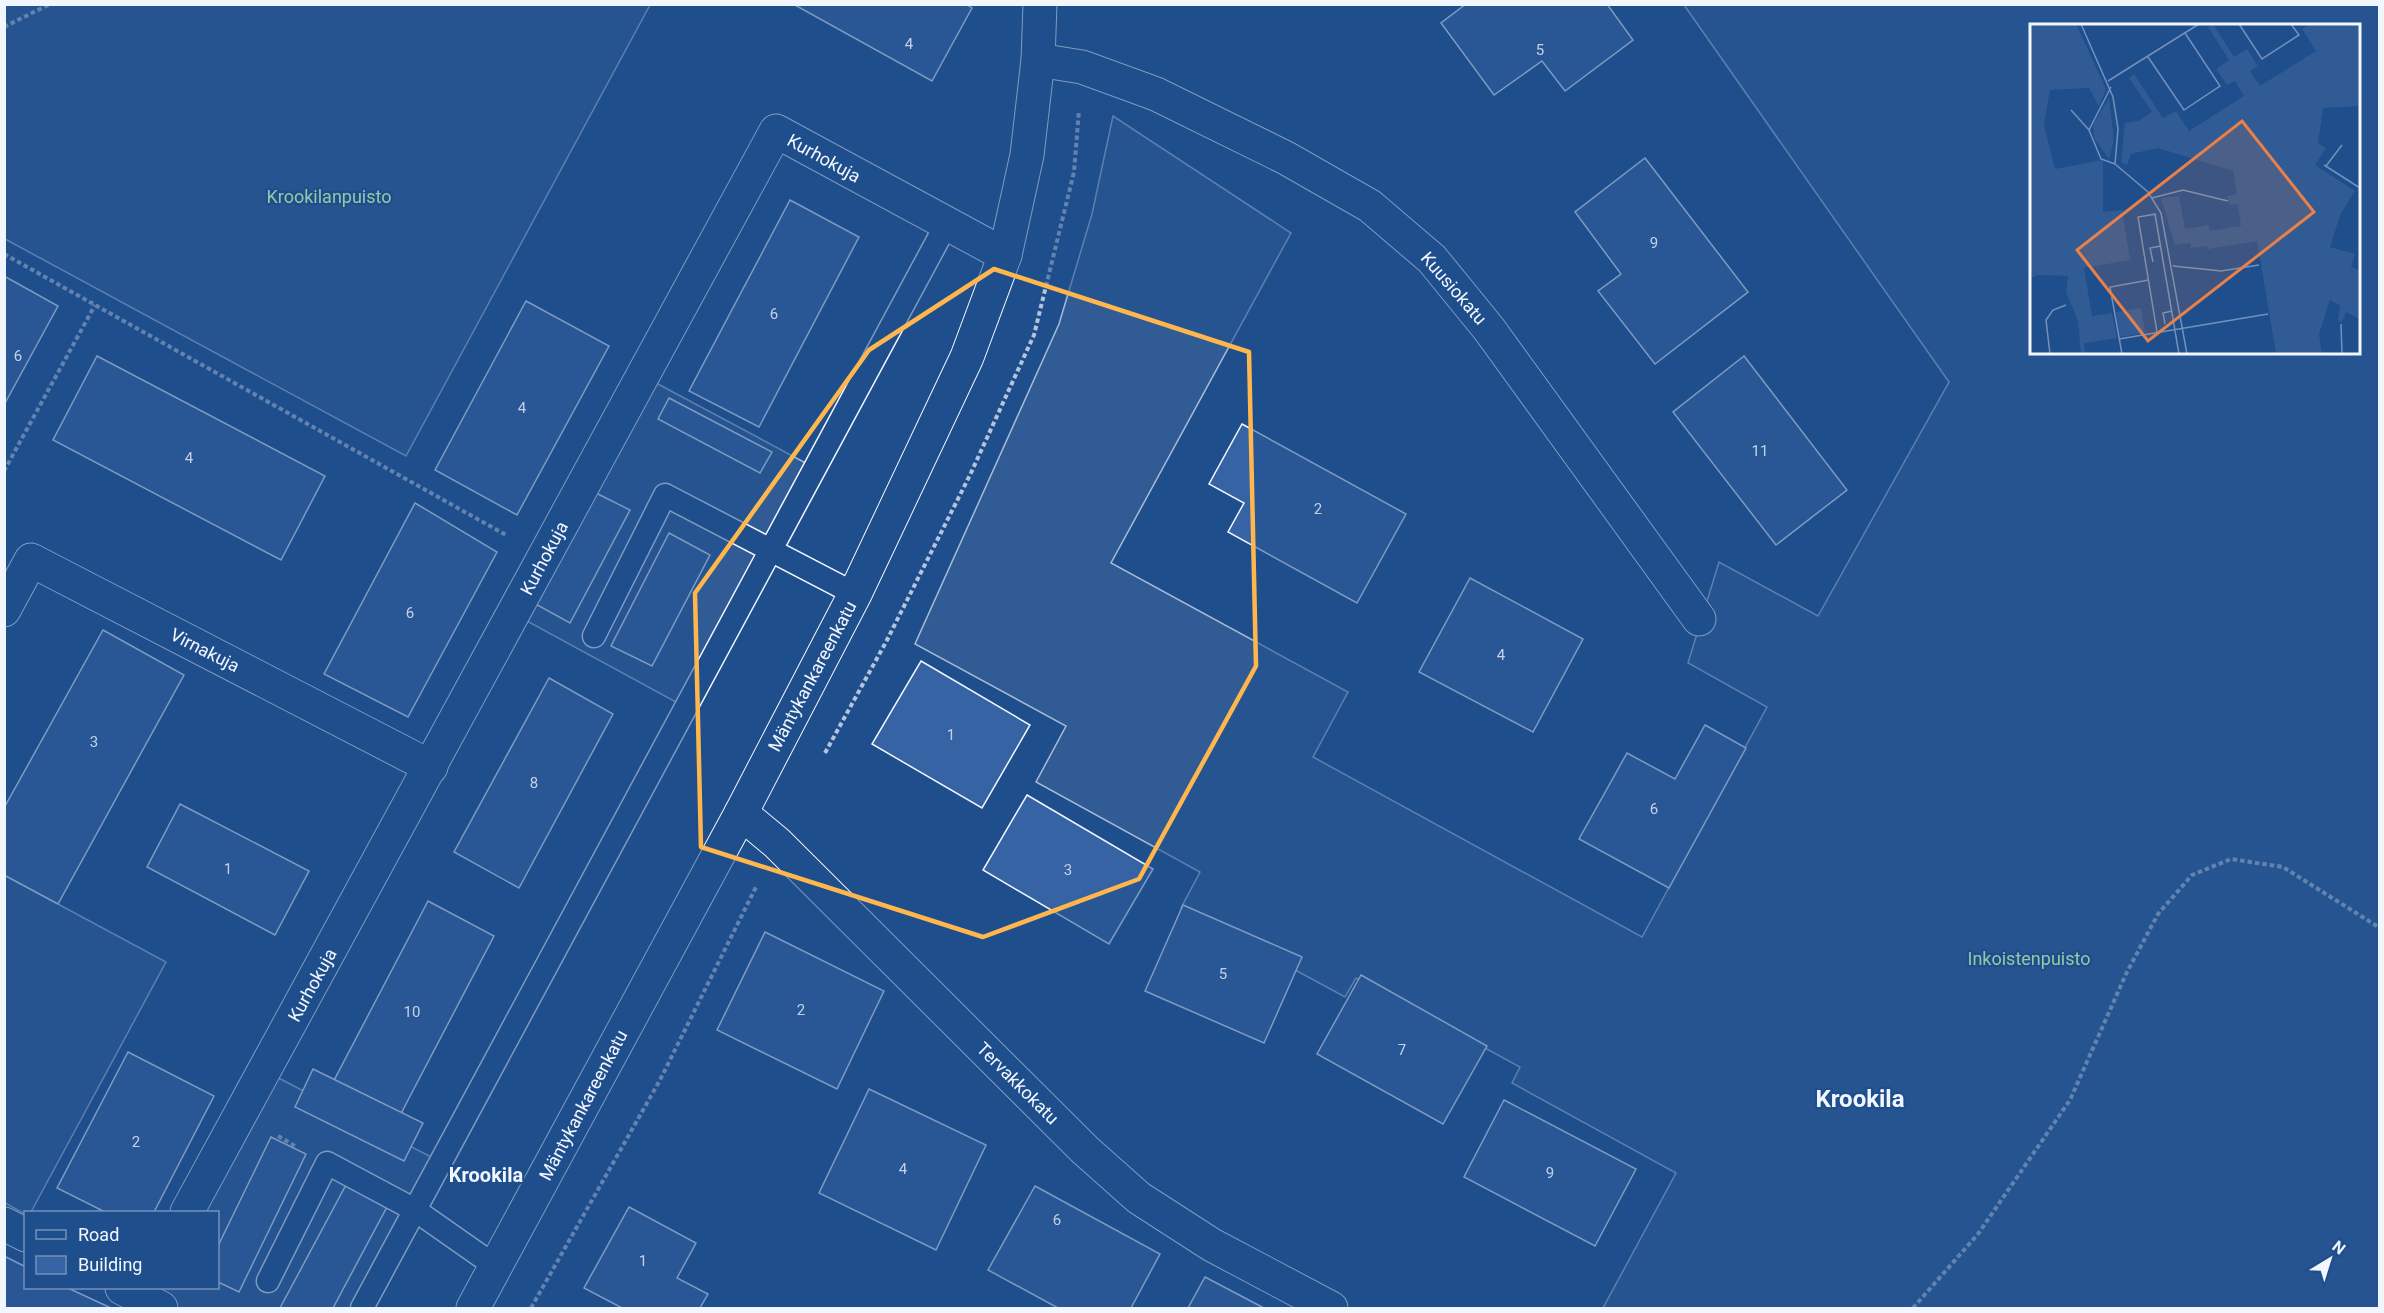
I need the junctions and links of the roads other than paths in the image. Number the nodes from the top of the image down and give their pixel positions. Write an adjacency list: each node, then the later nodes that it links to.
1 (1040, 4): 2 (street, Mäntykankareenkatu)
2 (1038, 60): 4 (street, Mäntykankareenkatu); 8 (street, Kuusiokatu)
3 (946, 225): 4 (street, Kurhokuja); 5 (lane); 10 (street, Kurhokuja)
4 (1005, 255): 6 (street, Mäntykankareenkatu)
5 (771, 550): 6 (lane); 9 (lane); 12 (lane)
6 (855, 594): 11 (street, Mäntykankareenkatu)
7 (4, 610): 10 (street, Virnakuja)
8 (1699, 619)
9 (594, 636)
10 (430, 767): 13 (street, Kurhokuja)
11 (741, 813): 16 (street, Mäntykankareenkatu); 20 (street, Tervakkokatu)
12 (415, 1210): 16 (lane); 17 (lane); 18 (lane)
13 (188, 1211)
14 (4, 1224): 15 (street)
15 (24, 1234)
16 (495, 1266): 19 (street, Mäntykankareenkatu)
17 (268, 1281)
18 (362, 1308)
19 (473, 1308)
20 (1330, 1308)

